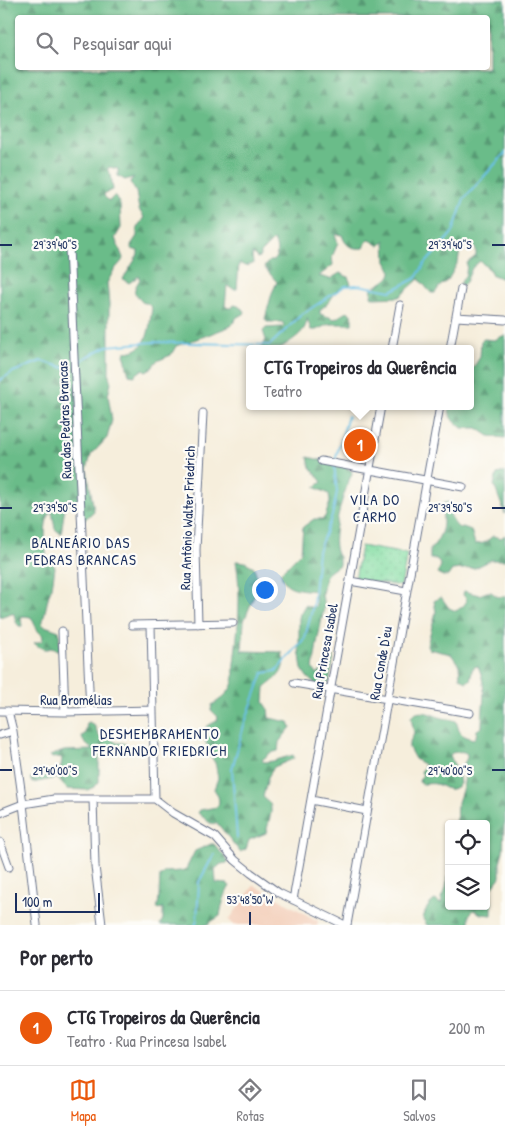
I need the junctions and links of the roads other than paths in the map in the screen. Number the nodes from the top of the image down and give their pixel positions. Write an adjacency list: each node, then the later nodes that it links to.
1 (69, 247): 28 (street, Rua das Pedras Brancas)
2 (461, 289): 4 (street)
3 (400, 304): 6 (street)
4 (456, 318): 5 (street); 7 (street)
5 (505, 320)
6 (393, 345)
7 (451, 345)
8 (380, 410): 12 (street, Rua Princesa Isabel)
9 (439, 410): 13 (street, Rua Conde D'eu)
10 (203, 413): 18 (street, Rua Antônio Walter Friedrich)
11 (321, 461): 12 (street)
12 (370, 470): 13 (street); 15 (street, Rua Princesa Isabel)
13 (426, 481): 14 (street); 16 (street, Rua Conde D'eu)
14 (463, 487)
15 (350, 581): 16 (street); 23 (street, Rua Princesa Isabel)
16 (406, 591): 24 (street, Rua Conde D'eu)
17 (233, 623): 18 (street)
18 (198, 624): 20 (street)
19 (132, 625): 20 (street)
20 (151, 625): 25 (street)
21 (62, 631): 27 (street)
22 (294, 683): 23 (street)
23 (330, 690): 24 (street); 34 (street, Rua Princesa Isabel)
24 (386, 699): 29 (street); 36 (street, Rua Conde D'eu)
25 (153, 710): 28 (street, Rua Bromélias); 33 (street)
26 (4, 711): 27 (street, Rua Bromélias); 30 (street)
27 (65, 712): 28 (street, Rua Bromélias)
28 (90, 712)
29 (470, 713)
30 (13, 731): 31 (street); 35 (street)
31 (0, 735)
32 (93, 799): 33 (street); 35 (street); 43 (street)
33 (155, 799): 40 (street)
34 (311, 800): 36 (street); 40 (street, Rua Princesa Isabel)
35 (23, 804): 37 (street); 42 (street)
36 (366, 811): 41 (street, Rua Conde D'eu)
37 (0, 813)
38 (0, 842): 39 (street)
39 (10, 867)
40 (293, 900): 41 (street)
41 (343, 924)
42 (37, 925)
43 (102, 925)

